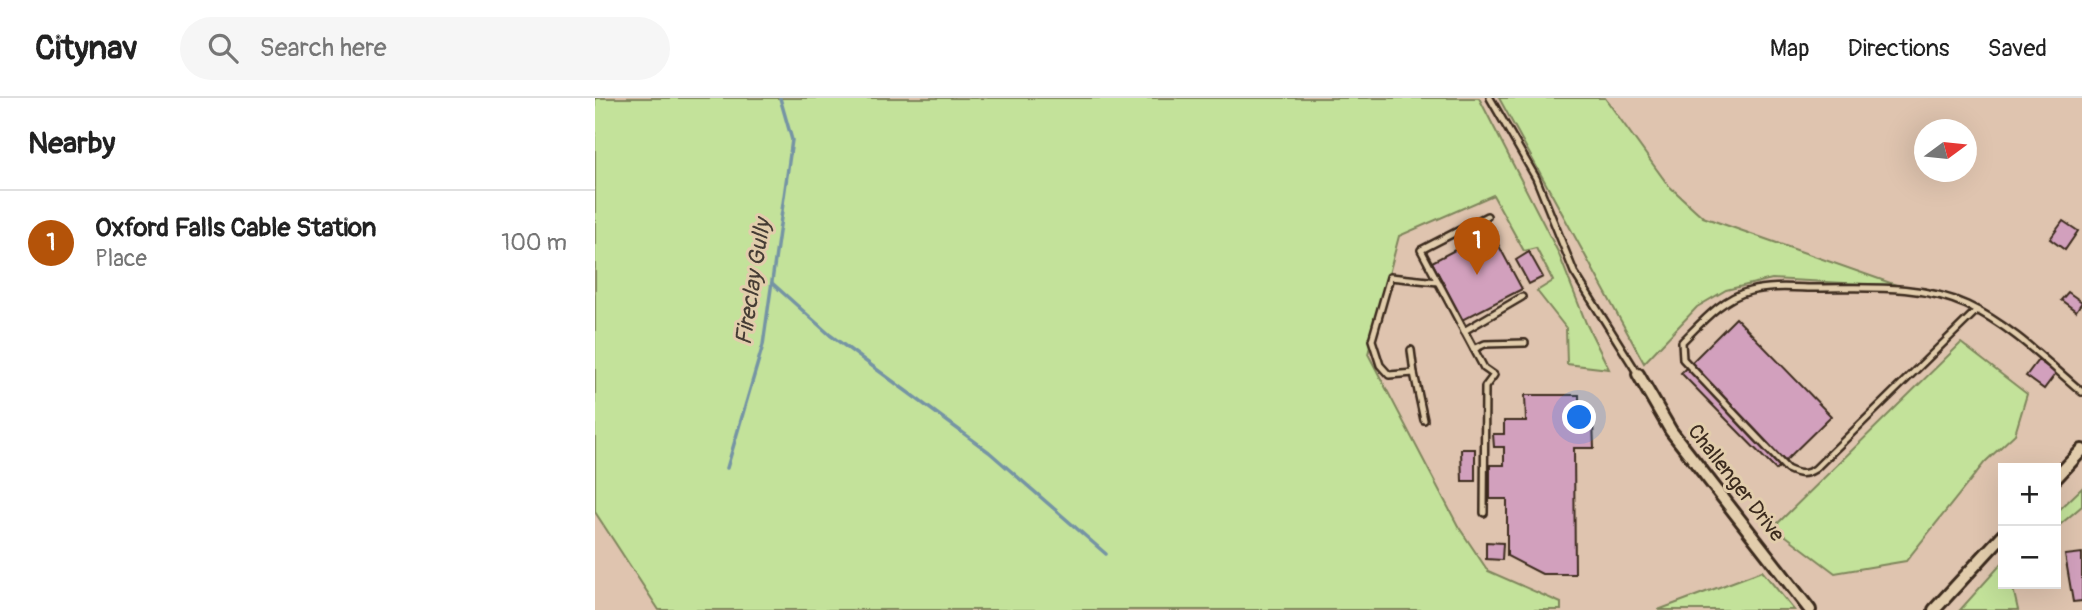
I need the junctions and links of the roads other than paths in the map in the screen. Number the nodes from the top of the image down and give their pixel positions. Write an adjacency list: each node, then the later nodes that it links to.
1 (1490, 98): 11 (lane)
2 (1487, 216): 3 (lane)
3 (1438, 282): 6 (lane); 10 (lane)
4 (1522, 297): 6 (lane)
5 (1976, 311): 5 (lane); 12 (lane)
6 (1464, 331): 8 (lane)
7 (1525, 343): 8 (lane)
8 (1474, 349): 16 (lane)
9 (1411, 350): 10 (lane)
10 (1414, 373): 13 (lane)
11 (1638, 374): 18 (street, Challenger Drive)
12 (2082, 392)
13 (1425, 420)
14 (2082, 450): 15 (street)
15 (2061, 473)
16 (1484, 513)
17 (1998, 540): 19 (street)
18 (1810, 610)
19 (1934, 610)

